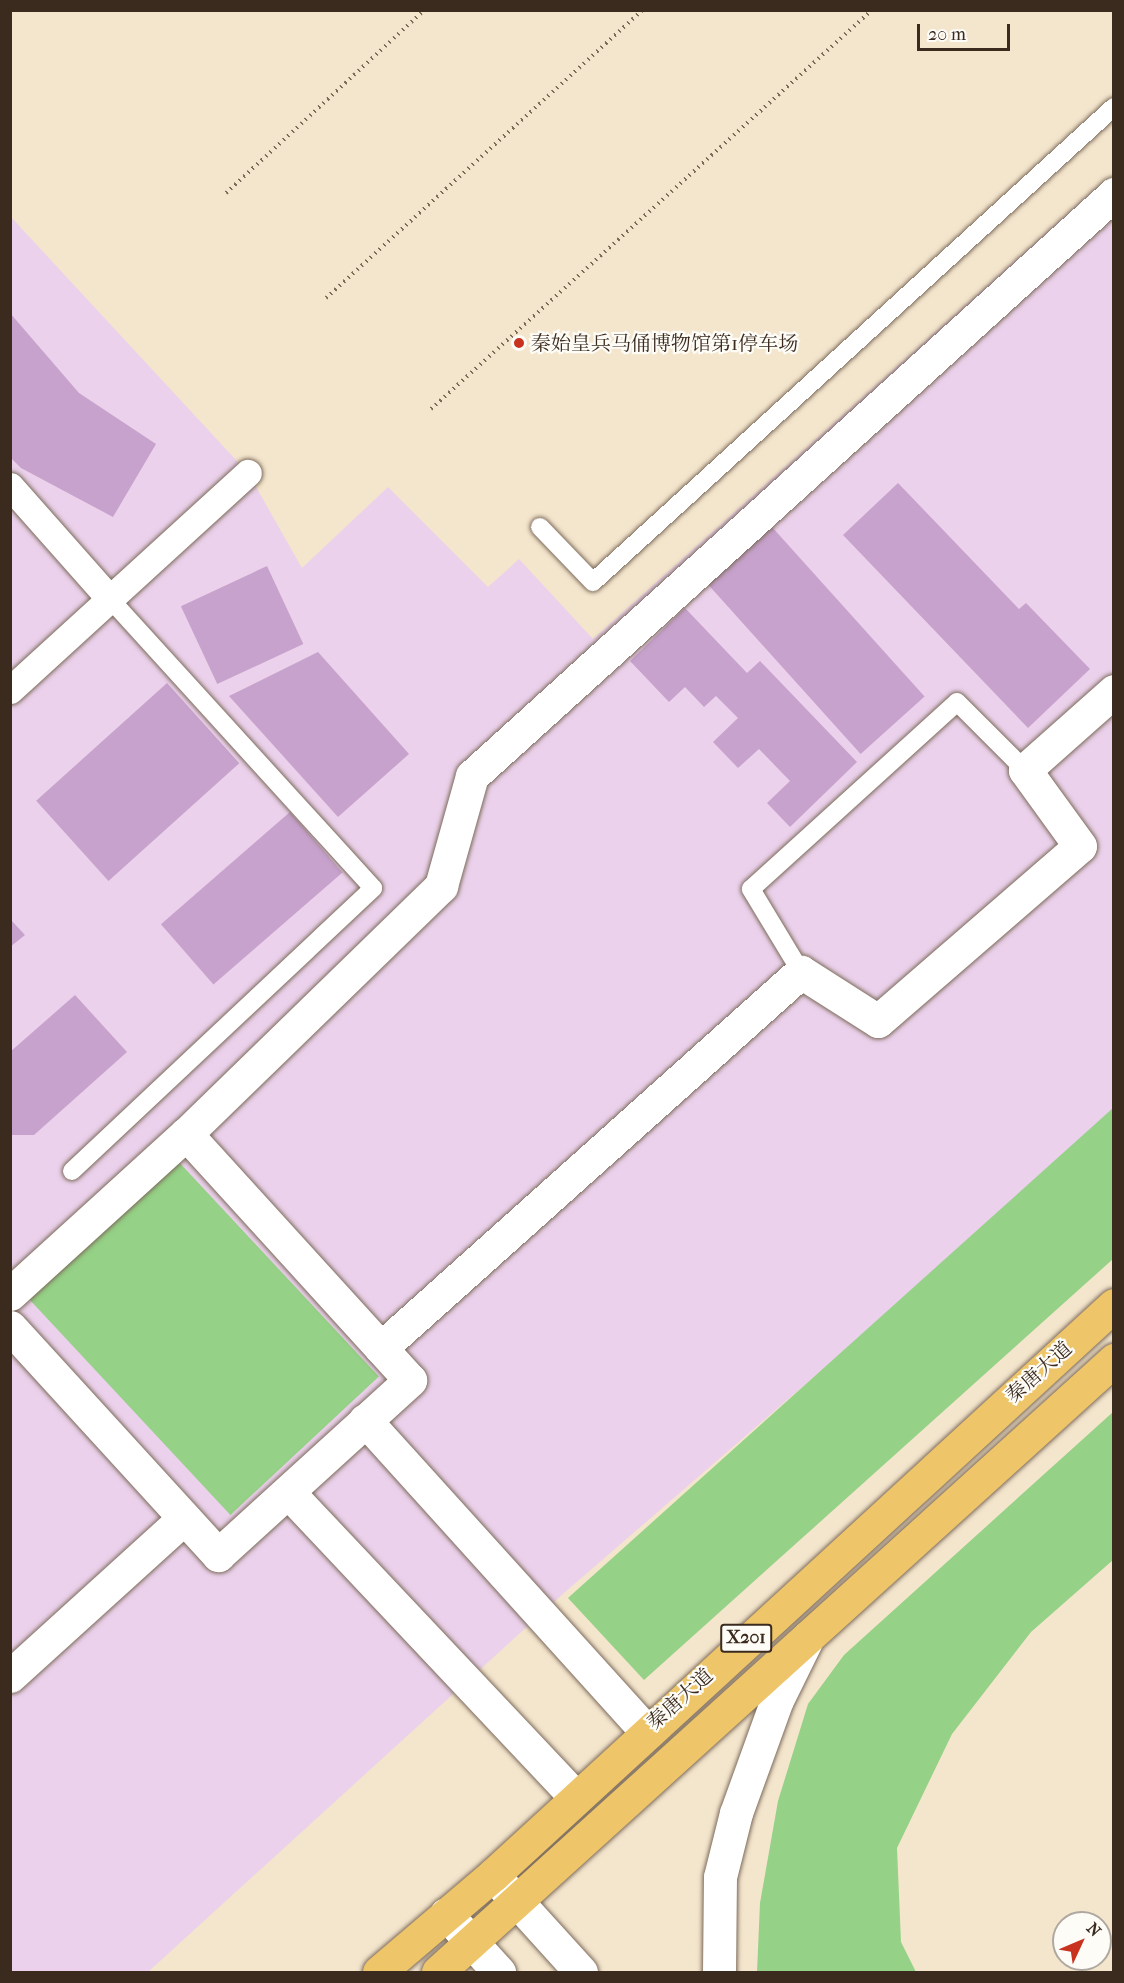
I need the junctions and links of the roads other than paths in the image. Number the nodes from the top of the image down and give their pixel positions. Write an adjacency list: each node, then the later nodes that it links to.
1 (1113, 107): 5 (lane)
2 (1113, 194): 11 (street)
3 (248, 473): 6 (street)
4 (10, 486): 6 (street)
5 (540, 527)
6 (111, 600): 7 (street); 12 (lane)
7 (10, 690)
8 (1113, 691): 9 (street)
9 (1025, 770): 10 (street); 10 (lane)
10 (801, 972): 16 (street)
11 (186, 1134): 13 (street); 16 (street)
12 (72, 1171)
13 (10, 1294)
14 (1113, 1305): 23 (main road, 秦唐大道 / X201)
15 (10, 1327): 20 (street)
16 (381, 1348): 18 (street)
17 (1113, 1360): 21 (main road, 秦唐大道 / X201)
18 (365, 1420): 19 (street); 23 (street)
19 (288, 1492): 20 (street); 24 (street)
20 (184, 1518): 22 (street)
21 (812, 1630): 26 (main road, 秦唐大道 / X201); 33 (street)
22 (10, 1676)
23 (645, 1731): 24 (main road, 秦唐大道 / X201)
24 (576, 1798): 25 (main road, 秦唐大道 / X201)
25 (493, 1875): 26 (street); 27 (main road, 秦唐大道 / X201)
26 (517, 1898): 28 (main road, 秦唐大道 / X201); 32 (street)
27 (446, 1914): 28 (street); 29 (main road, 秦唐大道 / X201)
28 (472, 1942): 30 (main road, 秦唐大道 / X201); 31 (street)
29 (380, 1972)
30 (438, 1972)
31 (500, 1972)
32 (581, 1972)
33 (719, 1972)

